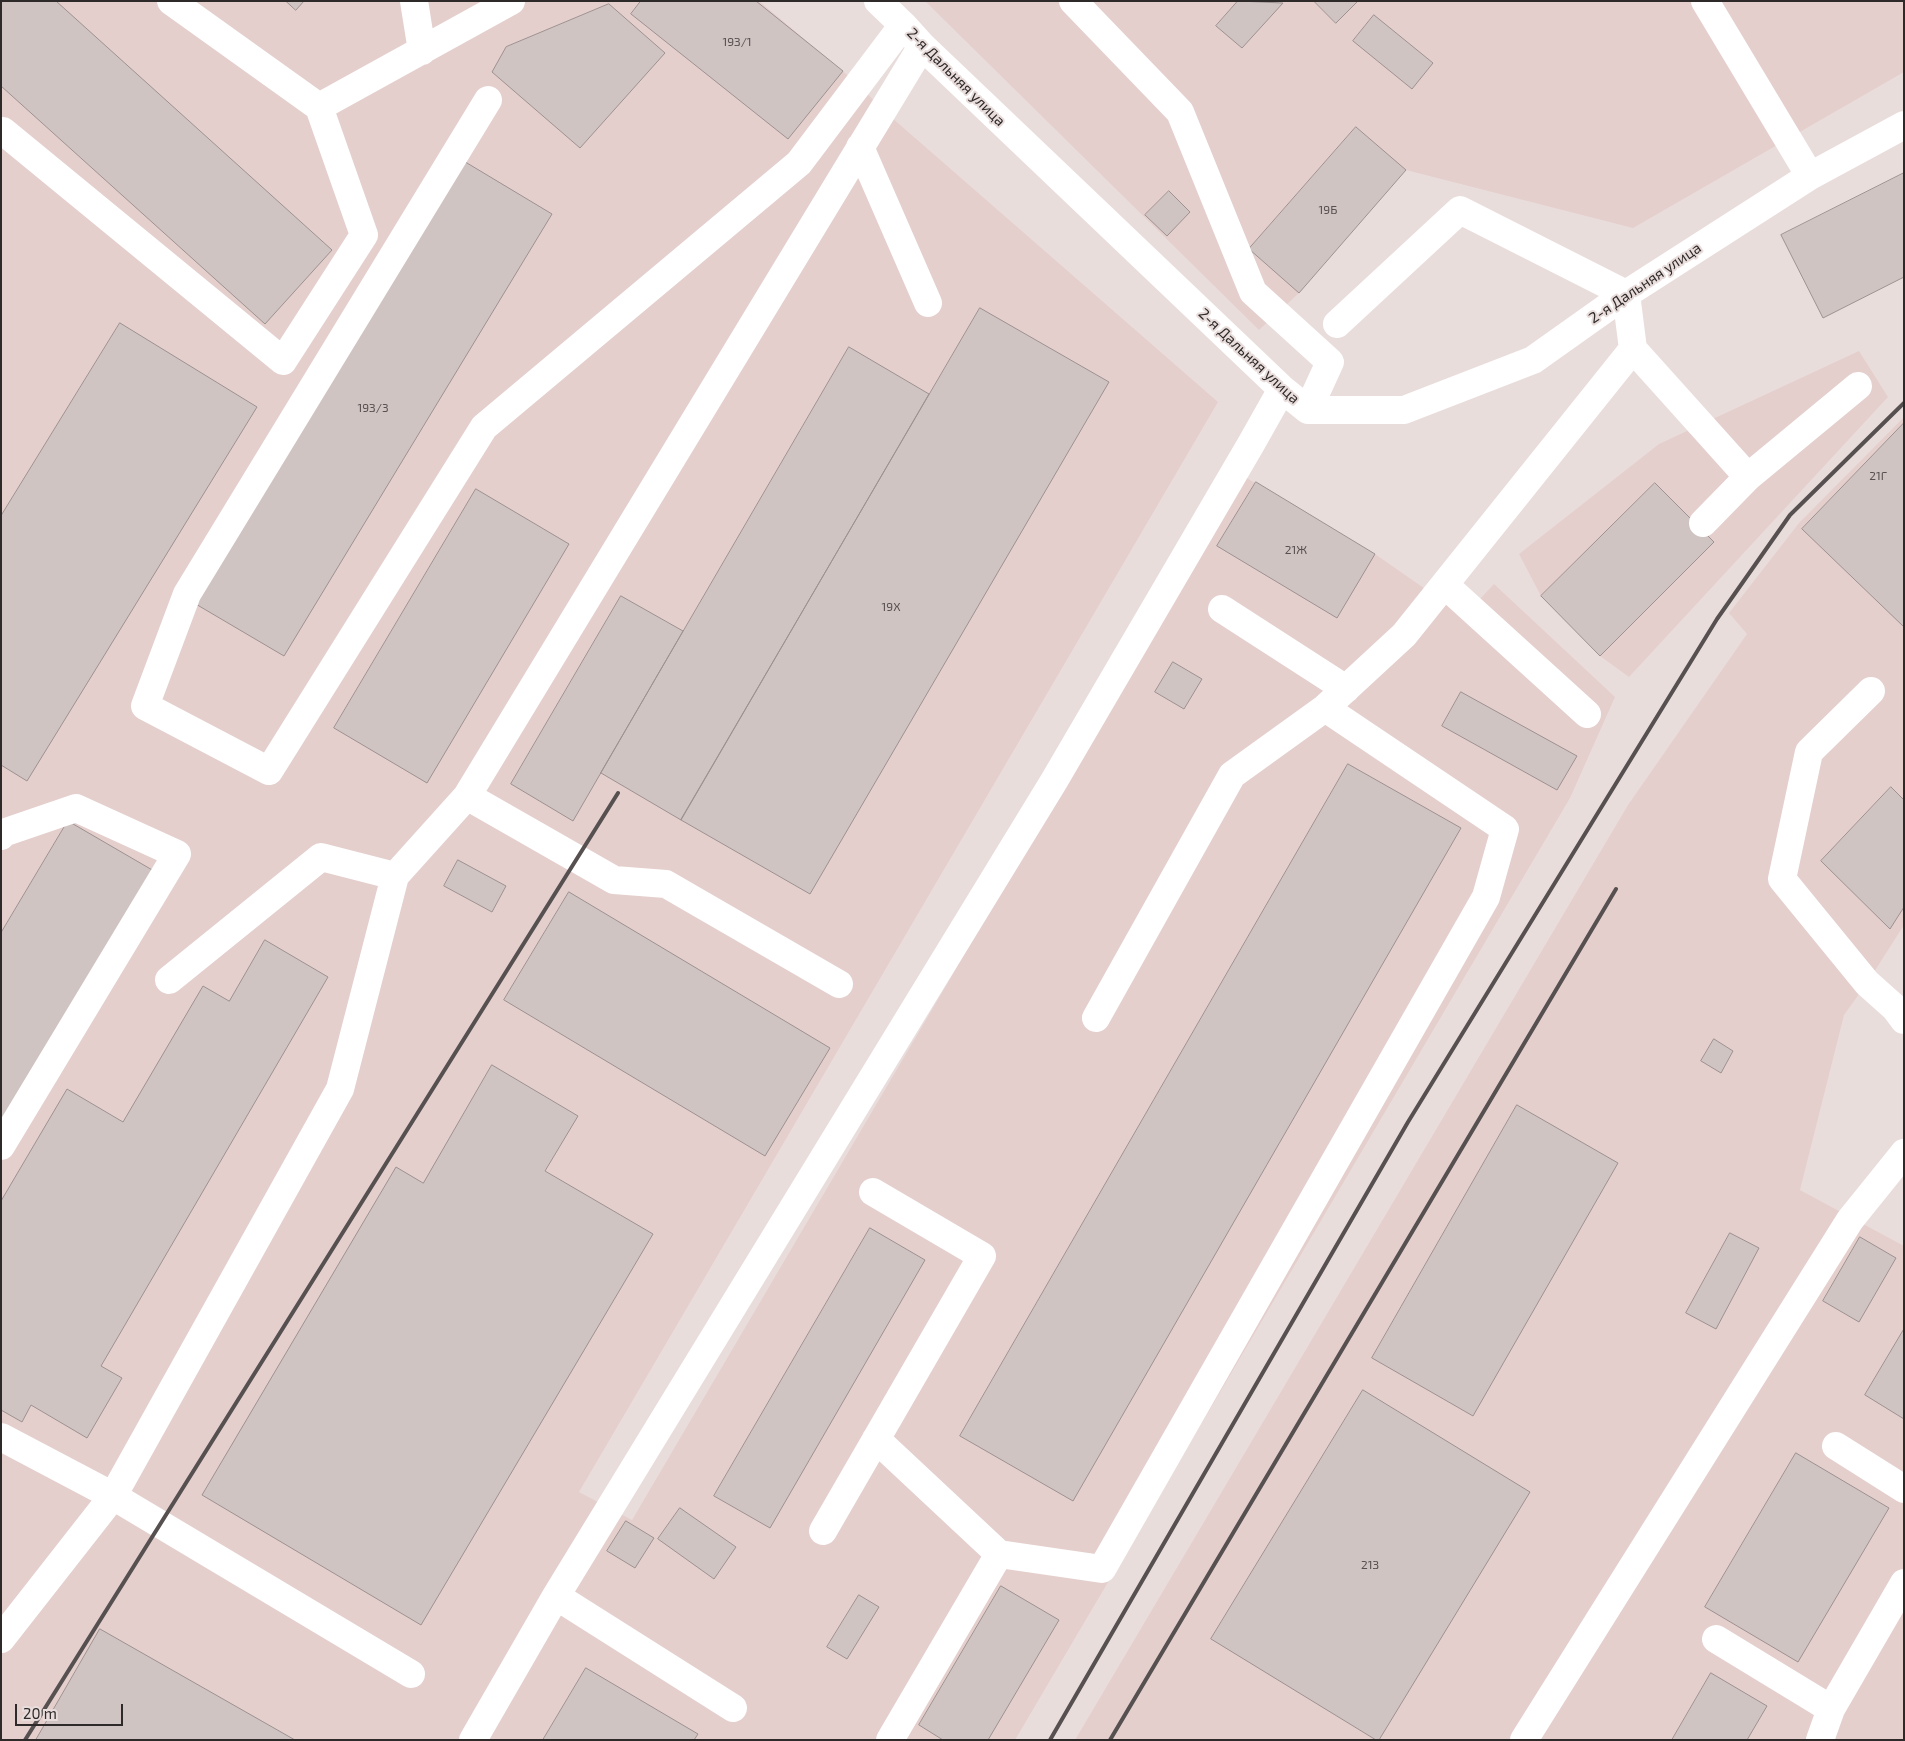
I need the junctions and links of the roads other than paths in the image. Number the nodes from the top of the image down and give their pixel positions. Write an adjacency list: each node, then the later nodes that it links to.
1 (171, 1): 11 (street)
2 (414, 1): 9 (street)
3 (511, 1): 9 (street)
4 (878, 1): 7 (street, 2-я Дальняя улица)
5 (1073, 1): 22 (street)
6 (1706, 1): 15 (street)
7 (903, 25): 8 (street, 2-я Дальняя улица); 10 (street)
8 (922, 46): 14 (street); 21 (street, 2-я Дальняя улица)
9 (422, 51): 11 (street)
10 (488, 100)
11 (319, 107): 13 (street)
12 (1904, 125): 15 (street, 2-я Дальняя улица)
13 (2, 131)
14 (860, 147): 17 (street); 31 (street)
15 (1810, 176): 16 (street, 2-я Дальняя улица)
16 (1626, 294): 18 (street); 19 (street); 22 (street, 2-я Дальняя улица)
17 (928, 303)
18 (1337, 324)
19 (1633, 350): 23 (street); 25 (street)
20 (1858, 386): 23 (street)
21 (1282, 389): 22 (street, 2-я Дальняя улица); 49 (street)
22 (1308, 410)
23 (1748, 477): 24 (street)
24 (1703, 523)
25 (1445, 585): 27 (street); 30 (street)
26 (1222, 609): 27 (street)
27 (1346, 689): 29 (street)
28 (1871, 690): 36 (street)
29 (1325, 708): 37 (street); 47 (street)
30 (1587, 714)
31 (467, 796): 33 (street); 35 (street)
32 (1, 836): 38 (street)
33 (395, 876): 34 (street); 45 (street)
34 (169, 980)
35 (839, 984)
36 (1901, 1006)
37 (1096, 1018)
38 (1, 1146)
39 (1904, 1153): 57 (street)
40 (873, 1192): 42 (street)
41 (1, 1437): 45 (street)
42 (876, 1439): 46 (street); 47 (street)
43 (1836, 1446): 44 (street)
44 (1904, 1489)
45 (112, 1496): 50 (street); 52 (street)
46 (823, 1531)
47 (999, 1554): 56 (street)
48 (1904, 1583): 54 (street)
49 (556, 1596): 53 (street); 55 (street)
50 (1, 1639)
51 (1716, 1640): 54 (street)
52 (411, 1674)
53 (733, 1708)
54 (1831, 1709): 58 (street)
55 (473, 1740)
56 (890, 1740)
57 (1524, 1740)
58 (1820, 1740)

